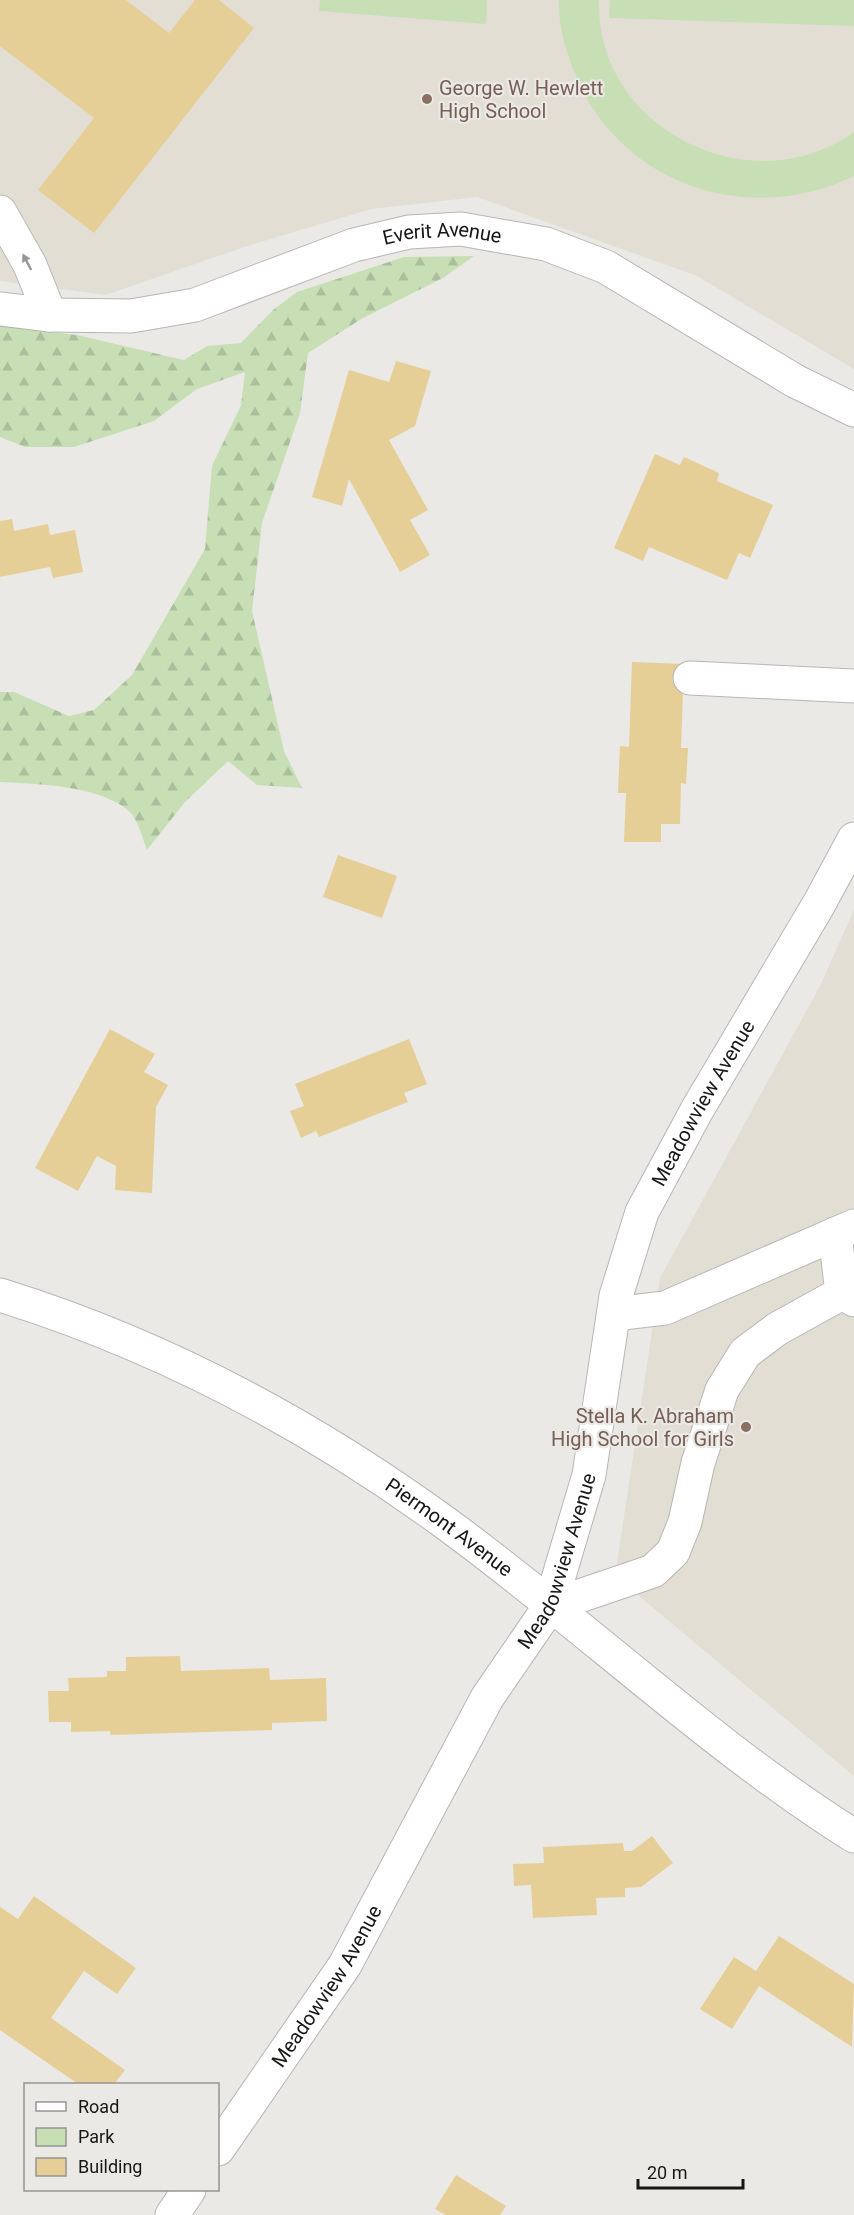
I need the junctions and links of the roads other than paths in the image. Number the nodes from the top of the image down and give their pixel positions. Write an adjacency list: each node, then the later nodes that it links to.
1 (0, 212): 3 (street, one-way to 1)
2 (0, 309): 3 (street, Everit Avenue)
3 (50, 315): 4 (street, Everit Avenue)
4 (854, 410)
5 (690, 678): 6 (street)
6 (854, 687)
7 (854, 839): 11 (street, Meadowview Avenue)
8 (844, 1230): 10 (street); 11 (street)
9 (0, 1295): 12 (street, Piermont Avenue)
10 (848, 1296): 12 (street)
11 (614, 1314): 12 (street, Meadowview Avenue)
12 (550, 1606): 13 (street, Piermont Avenue); 14 (street, Meadowview Avenue)
13 (854, 1836)
14 (219, 2148)
15 (188, 2191): 16 (street)
16 (172, 2215)

